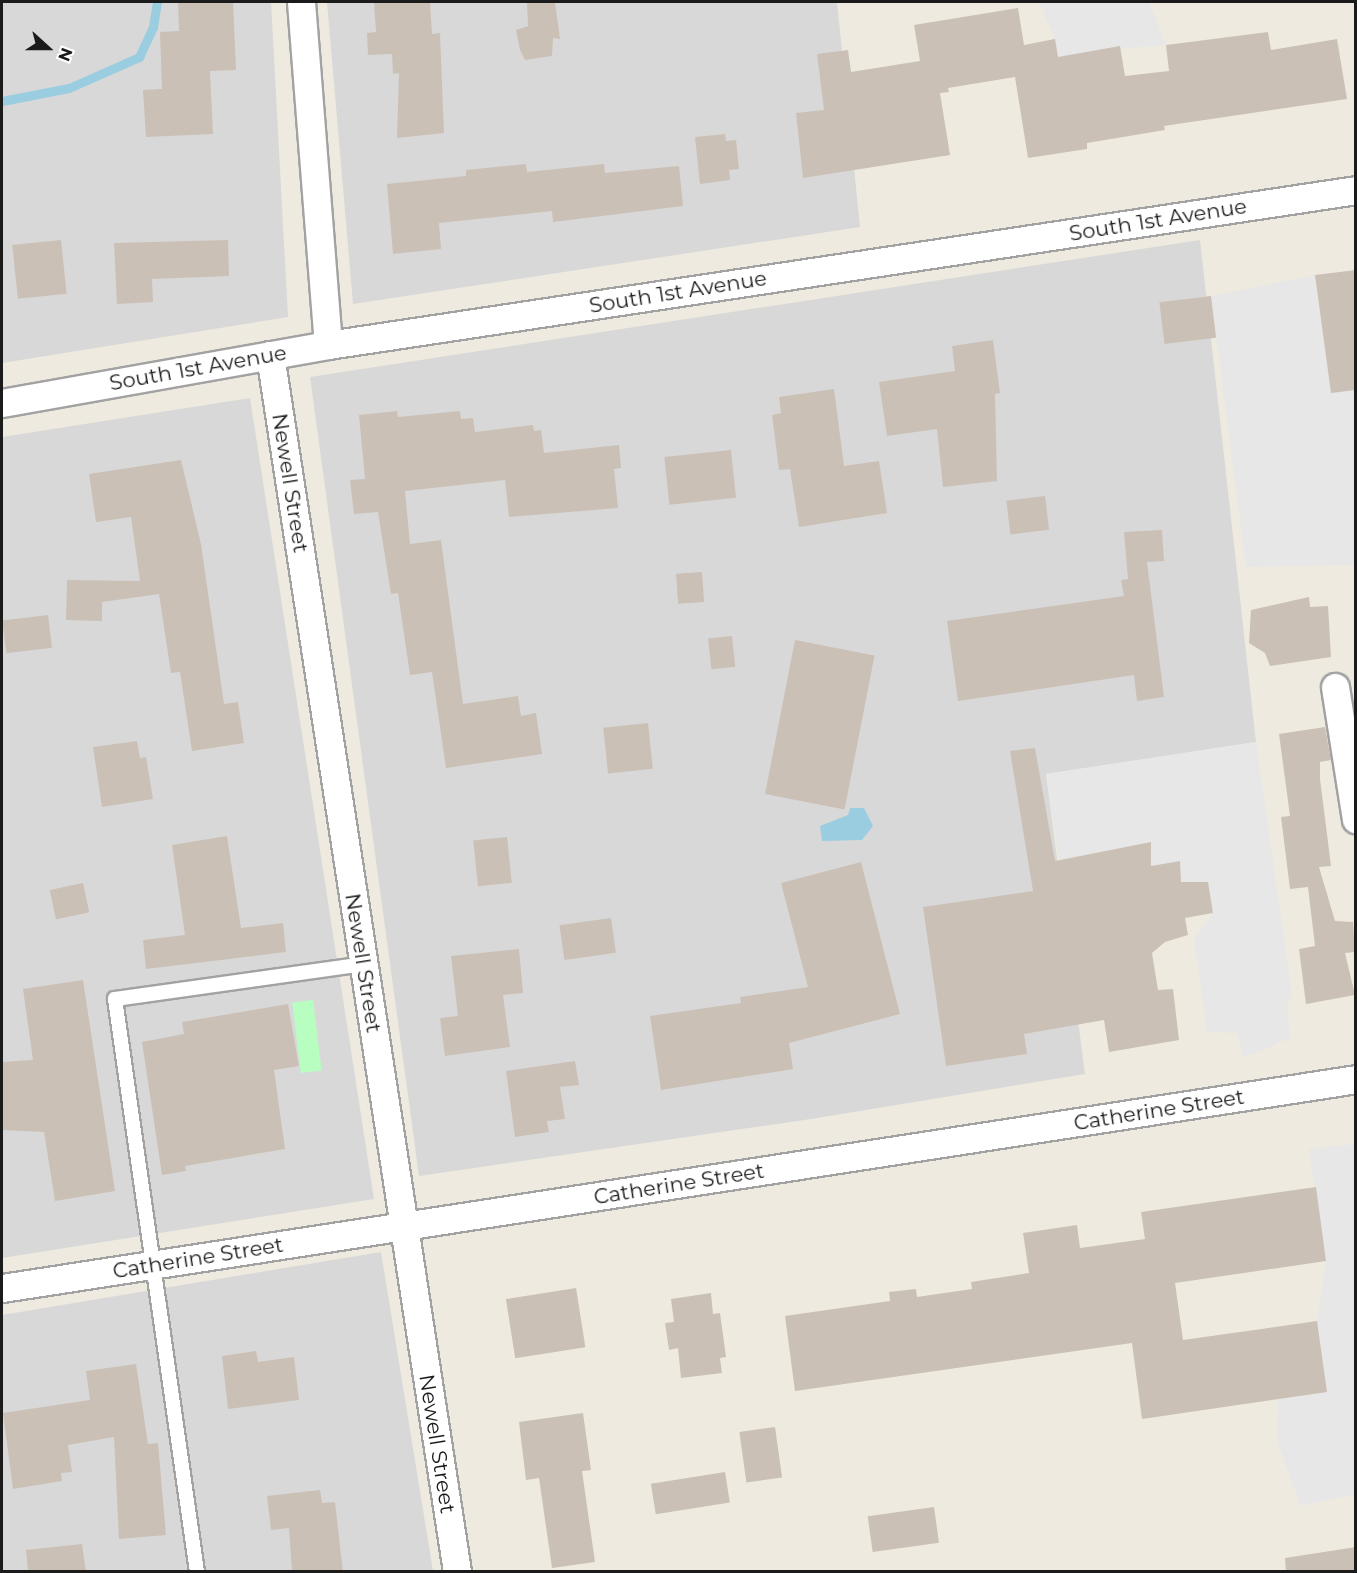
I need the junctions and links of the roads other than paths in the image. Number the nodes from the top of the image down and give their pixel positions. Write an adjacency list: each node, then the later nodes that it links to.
1 (301, 2): 3 (street)
2 (1356, 190): 3 (street, South 1st Avenue)
3 (328, 345): 4 (street, South 1st Avenue)
4 (270, 355): 5 (street, South 1st Avenue); 8 (street, Newell Street)
5 (2, 403)
6 (1335, 687): 7 (street)
7 (1356, 819)
8 (364, 964): 10 (street, Newell Street); 11 (lane)
9 (1356, 1079): 10 (street, Catherine Street)
10 (404, 1226): 11 (street, Catherine Street); 14 (street, Newell Street)
11 (154, 1265): 12 (street, Catherine Street); 13 (lane)
12 (2, 1288)
13 (197, 1572)
14 (457, 1572)

